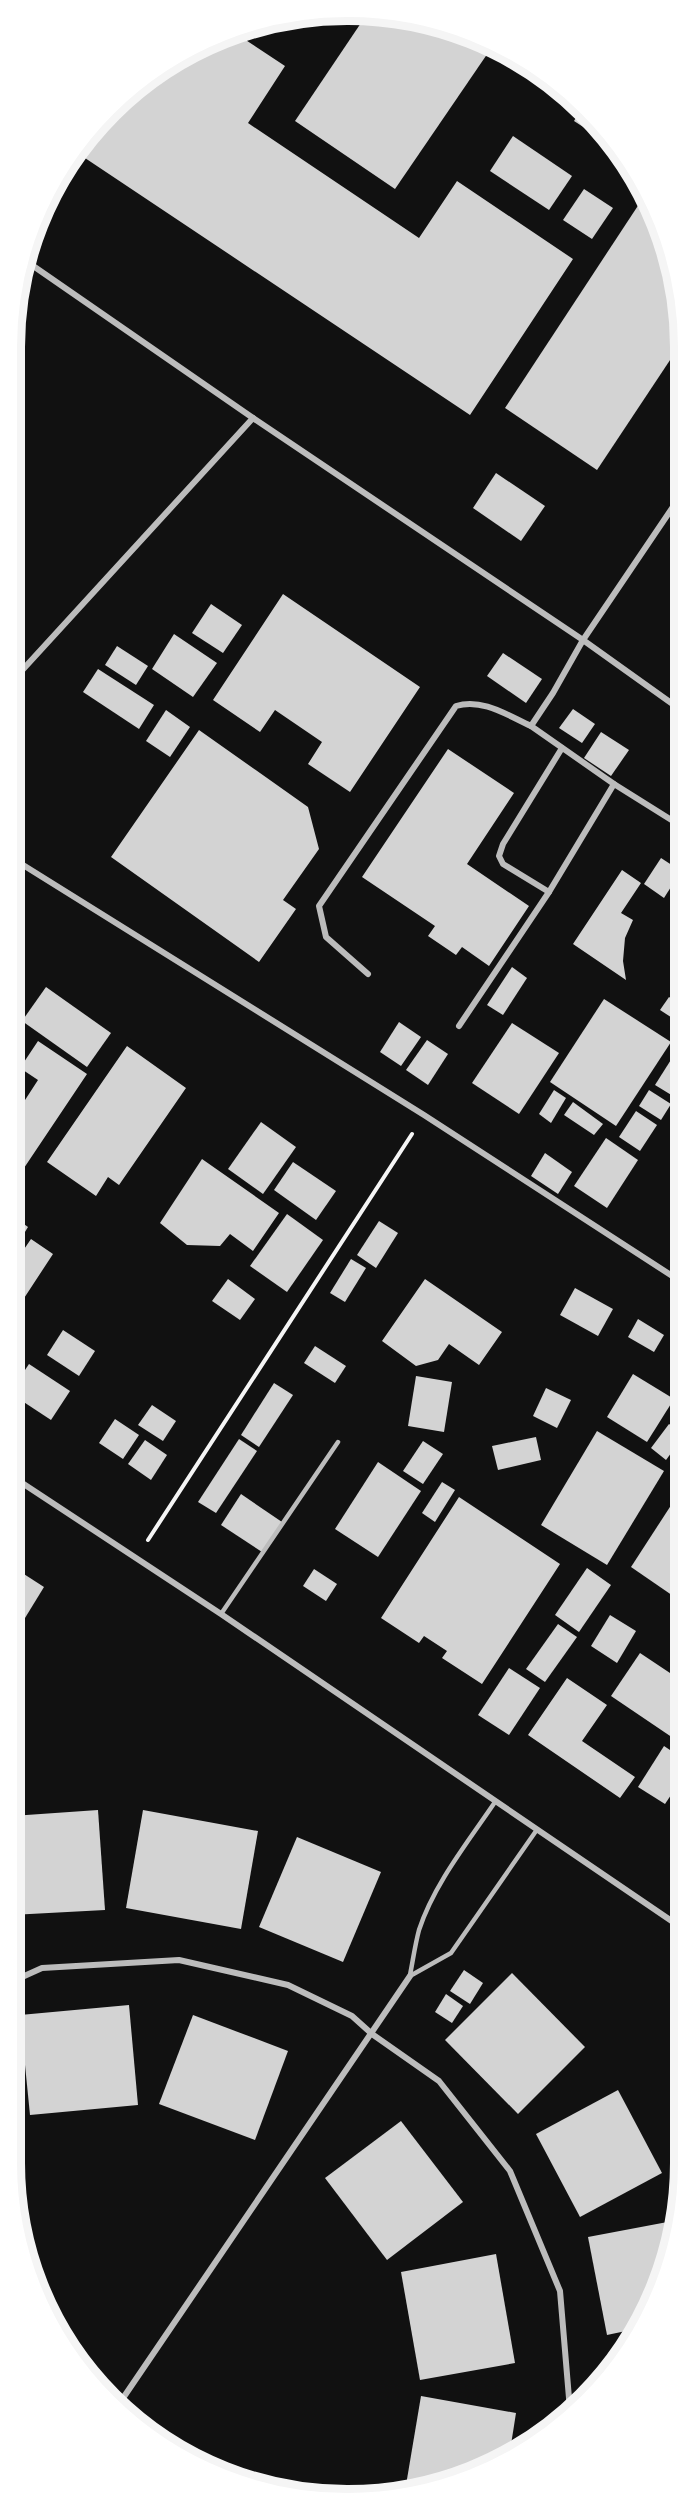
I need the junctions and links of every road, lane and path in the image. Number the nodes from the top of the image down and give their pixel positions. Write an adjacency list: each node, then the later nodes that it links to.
1 (32, 265): 2 (street)
2 (253, 418): 4 (street); 5 (street)
3 (674, 505): 4 (street)
4 (583, 640): 6 (street); 7 (street)
5 (21, 672)
6 (674, 705)
7 (531, 726): 8 (street); 13 (street)
8 (562, 748): 9 (street); 12 (street)
9 (614, 784): 10 (street); 12 (street)
10 (674, 822)
11 (21, 864): 15 (street)
12 (549, 892): 14 (street)
13 (368, 974)
14 (459, 1026)
15 (424, 1115): 16 (street); 19 (path)
16 (674, 1277)
17 (338, 1442): 20 (lane)
18 (21, 1482): 19 (street)
19 (136, 1560): 20 (street)
20 (221, 1614): 21 (street)
21 (495, 1802): 22 (street); 24 (lane)
22 (536, 1831): 23 (street); 24 (lane)
23 (674, 1923)
24 (410, 1976): 26 (street)
25 (21, 1977): 26 (street)
26 (372, 2034): 27 (street); 28 (street)
27 (123, 2399)
28 (569, 2402)

